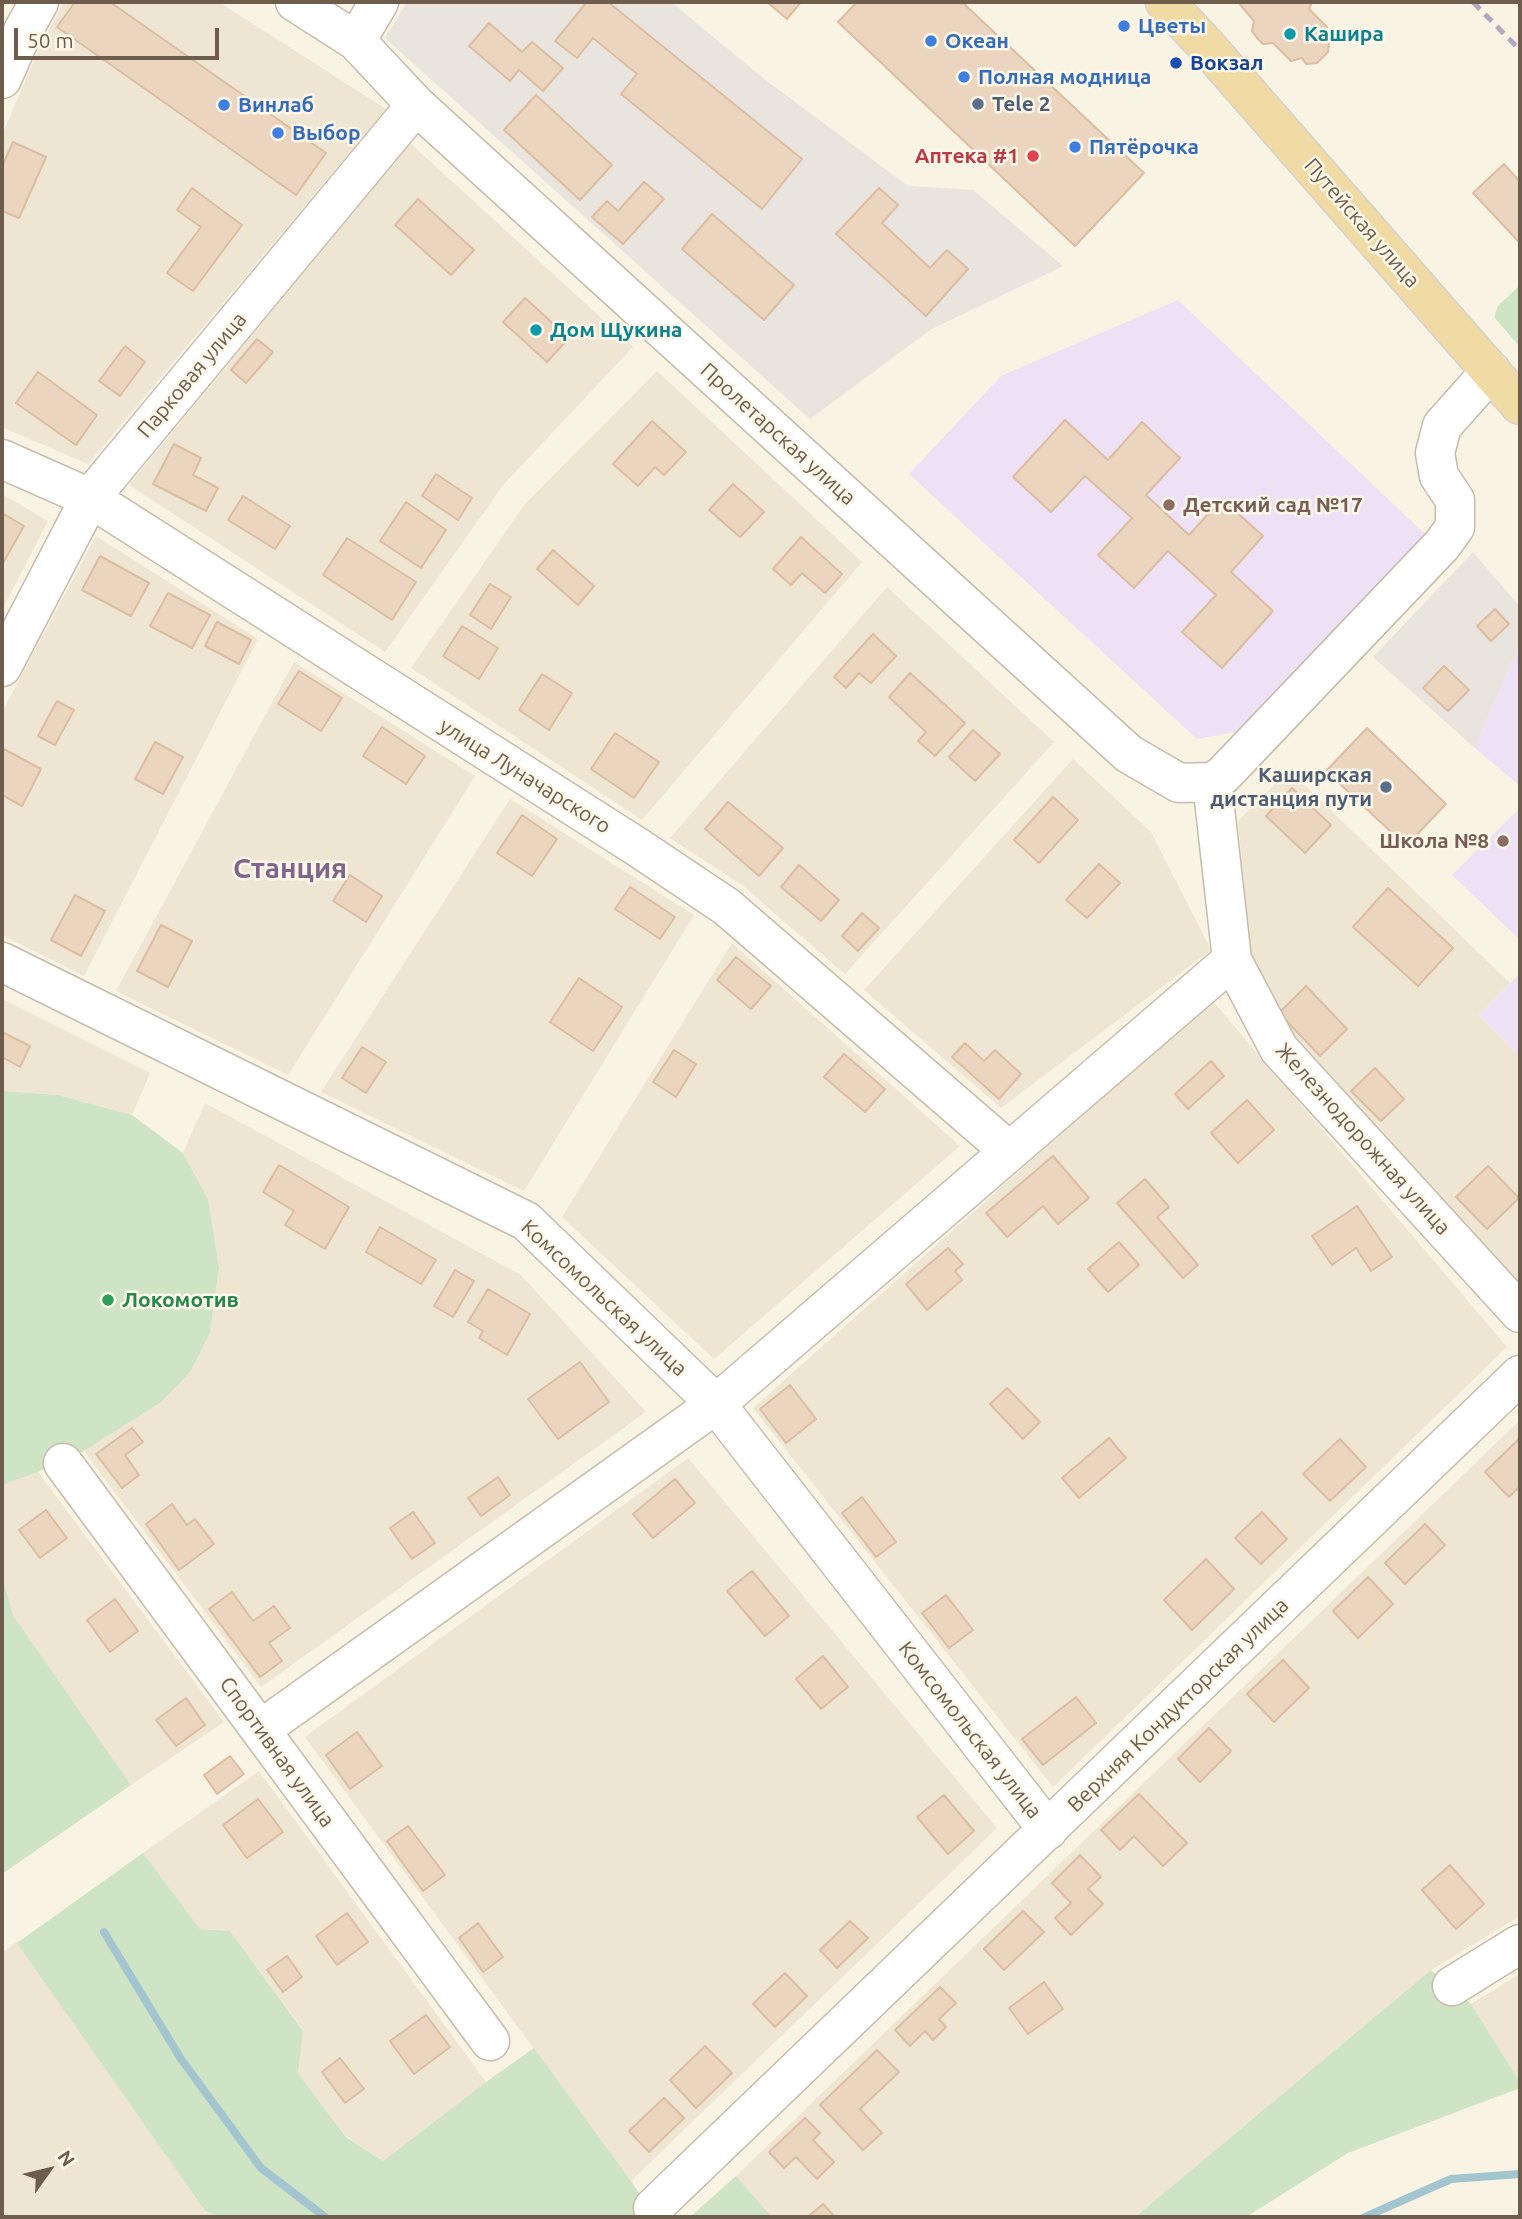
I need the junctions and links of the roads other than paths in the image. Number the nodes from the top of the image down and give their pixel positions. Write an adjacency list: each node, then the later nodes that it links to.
1 (39, 2): 6 (street)
2 (295, 2): 5 (street, Пролетарская улица)
3 (379, 2): 5 (street)
4 (1165, 2): 8 (main road, Путейская улица)
5 (356, 41): 7 (street, Пролетарская улица)
6 (2, 79)
7 (416, 105): 11 (street, Парковая улица); 13 (street, Пролетарская улица)
8 (1491, 371): 9 (main road, Путейская улица); 13 (street)
9 (1520, 405)
10 (2, 458): 11 (street, улица Луначарского)
11 (90, 498): 12 (street, Парковая улица); 16 (street, улица Луначарского)
12 (2, 667)
13 (1212, 782): 14 (street, Железнодорожная улица)
14 (1231, 960): 16 (street); 17 (street, Железнодорожная улица)
15 (2, 962): 19 (street, Комсомольская улица)
16 (1008, 1150): 19 (street)
17 (1520, 1313)
18 (1520, 1376): 22 (street, Верхняя Кондукторская улица)
19 (716, 1404): 21 (street); 22 (street, Комсомольская улица)
20 (63, 1463): 21 (street, Спортивная улица)
21 (260, 1730): 25 (street, Спортивная улица)
22 (1048, 1830): 26 (street, Верхняя Кондукторская улица)
23 (1520, 1944): 24 (street)
24 (1452, 1986)
25 (490, 2041)
26 (653, 2208)

